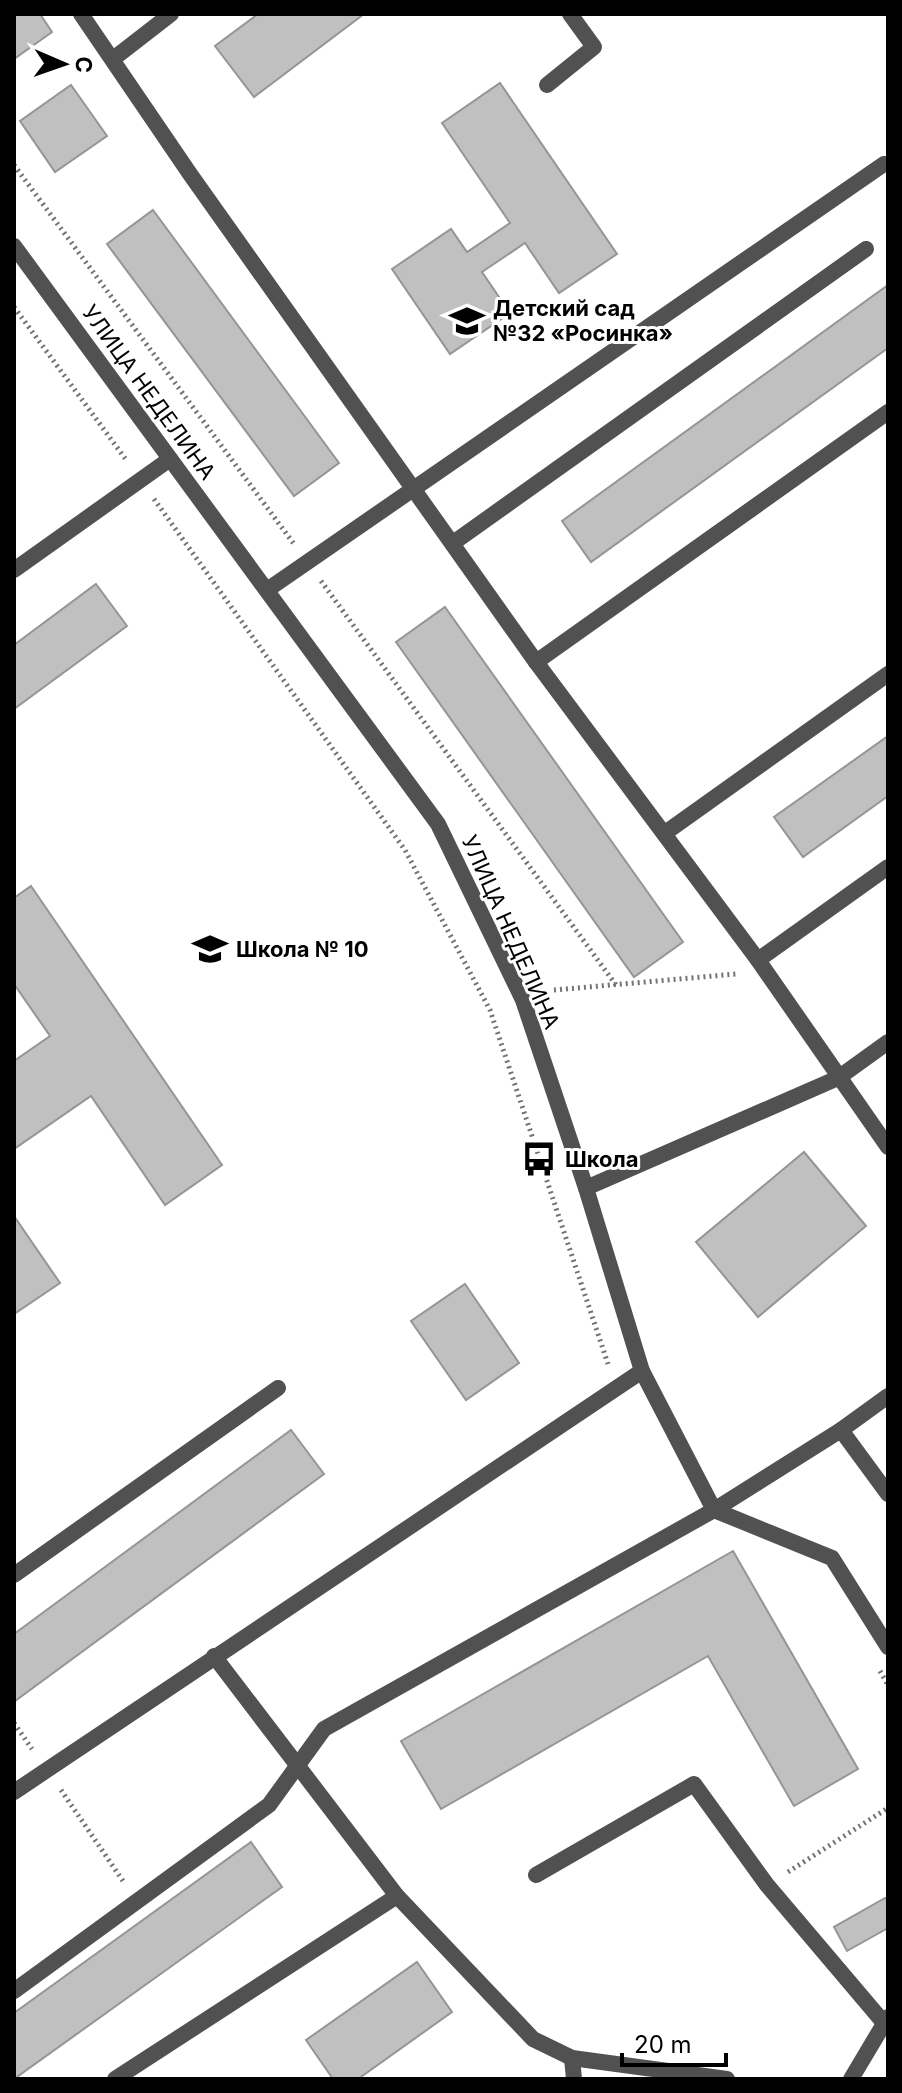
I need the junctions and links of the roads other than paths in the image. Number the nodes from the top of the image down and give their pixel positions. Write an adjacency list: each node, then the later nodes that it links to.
1 (81, 14): 4 (street)
2 (171, 14): 4 (street)
3 (570, 14): 5 (street)
4 (113, 59): 11 (street)
5 (547, 85)
6 (887, 166): 11 (street)
7 (14, 246): 10 (street, УЛИЦА НЕДЕЛИНА)
8 (866, 249): 12 (street)
9 (888, 412): 15 (street)
10 (170, 459): 13 (street); 14 (street, УЛИЦА НЕДЕЛИНА)
11 (414, 489): 12 (street); 14 (street)
12 (453, 543): 15 (street)
13 (14, 570)
14 (267, 590): 23 (street, УЛИЦА НЕДЕЛИНА)
15 (536, 662): 17 (street)
16 (888, 674): 17 (street)
17 (665, 833): 19 (street)
18 (888, 867): 19 (street)
19 (758, 960): 21 (street)
20 (888, 1042): 21 (street)
21 (838, 1078): 22 (street); 23 (street)
22 (888, 1147)
23 (586, 1188): 24 (street, УЛИЦА НЕДЕЛИНА)
24 (642, 1371): 29 (street, УЛИЦА НЕДЕЛИНА); 32 (street)
25 (278, 1388): 30 (street)
26 (888, 1396): 27 (street)
27 (841, 1430): 28 (street); 29 (street)
28 (888, 1494)
29 (714, 1510): 31 (street); 33 (street)
30 (14, 1575)
31 (888, 1647)
32 (214, 1656): 33 (street); 34 (street)
33 (297, 1764): 36 (street); 37 (street)
34 (14, 1792)
35 (536, 1875): 38 (street)
36 (397, 1896): 39 (street); 40 (street)
37 (14, 1991)
38 (886, 2020): 43 (street)
39 (572, 2058): 41 (street); 42 (street)
40 (115, 2079)
41 (574, 2079)
42 (727, 2079)
43 (851, 2079)

